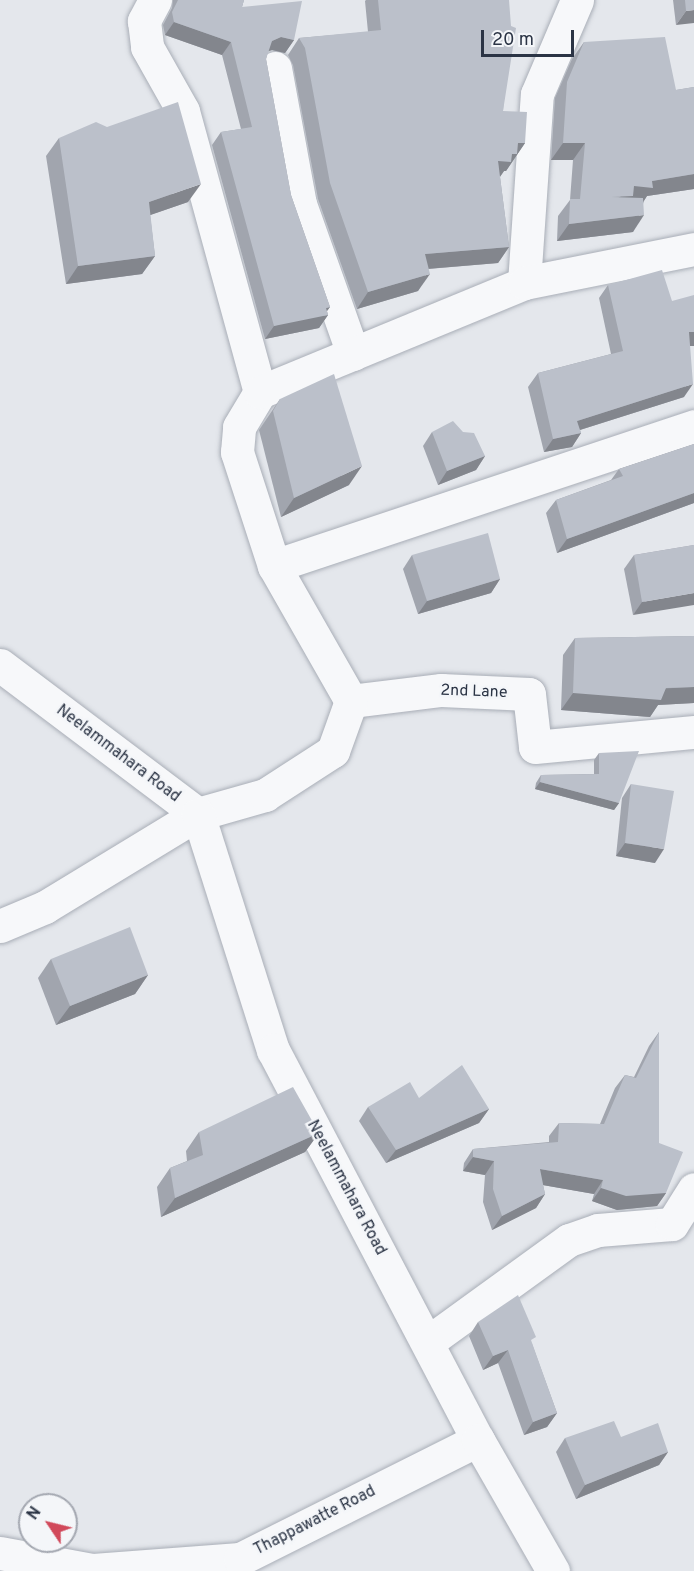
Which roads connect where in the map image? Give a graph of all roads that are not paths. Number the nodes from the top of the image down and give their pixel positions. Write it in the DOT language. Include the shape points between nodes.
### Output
graph roads {
  1 [pos="155,0"];
  2 [pos="577,0"];
  3 [pos="274,68"];
  4 [pos="694,249"];
  5 [pos="524,283"];
  6 [pos="352,354"];
  7 [pos="260,392"];
  8 [pos="694,426"];
  9 [pos="274,566"];
  10 [pos="0,665"];
  11 [pos="351,701"];
  12 [pos="694,732"];
  13 [pos="198,814"];
  14 [pos="0,926"];
  15 [pos="694,1189"];
  16 [pos="428,1342"];
  17 [pos="478,1440"];
  18 [pos="0,1553"];
  19 [pos="553,1571"];
  1 -- 7 [label="street" via="144,21 147,48 183,111"];
  2 -- 5 [label="street" via="537,94"];
  3 -- 6 [label="street" via="300,204"];
  4 -- 5 [label="street"];
  5 -- 6 [label="street"];
  6 -- 7 [label="street"];
  7 -- 9 [label="street" via="239,428 237,452"];
  8 -- 9 [label="street"];
  9 -- 11 [label="street"];
  10 -- 13 [label="street, Neelammahara Road"];
  11 -- 12 [label="street, 2nd Lane" via="441,690 529,694 535,747"];
  11 -- 13 [label="street" via="333,752 266,795"];
  13 -- 14 [label="street" via="45,907"];
  13 -- 16 [label="street, Neelammahara Road" via="273,1050"];
  15 -- 16 [label="street" via="672,1224 598,1230 569,1240"];
  16 -- 17 [label="street, Neelammahara Road"];
  17 -- 18 [label="street, Thappawatte Road" via="240,1559 93,1570"];
  17 -- 19 [label="street, Neelammahara Road"];
}
